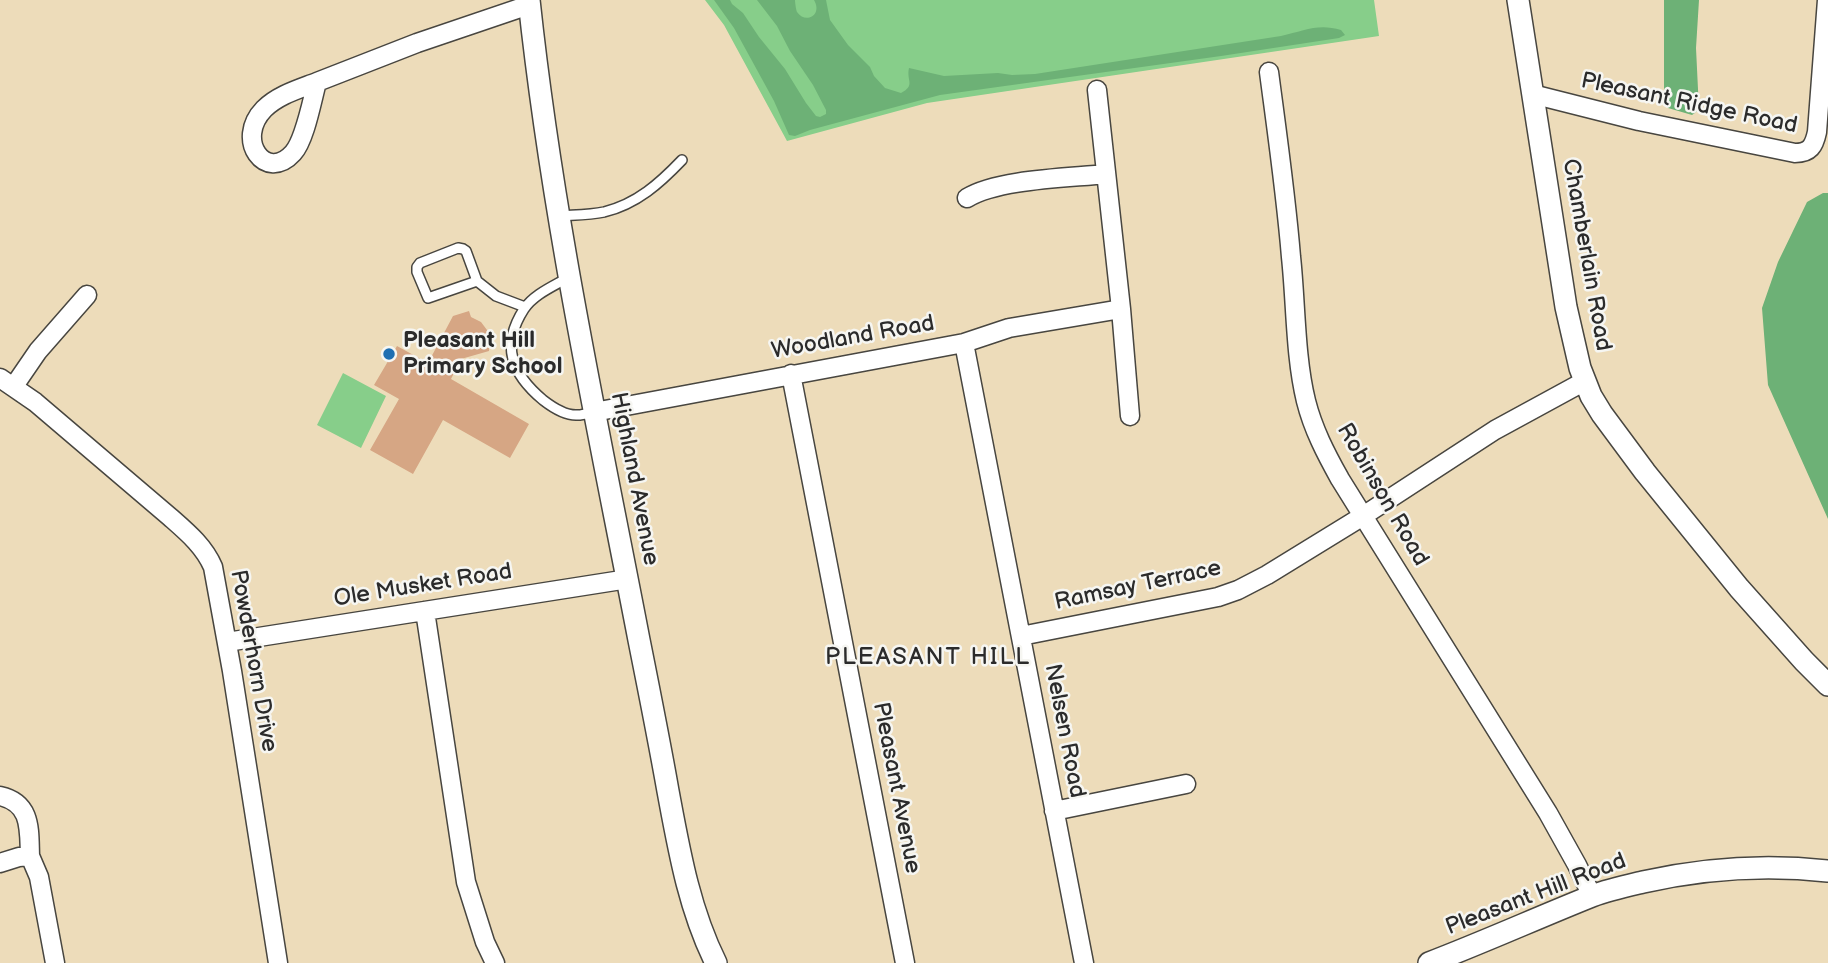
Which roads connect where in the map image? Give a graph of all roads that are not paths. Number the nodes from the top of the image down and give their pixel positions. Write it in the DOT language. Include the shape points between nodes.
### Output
graph roads {
  1 [pos="1518,0"];
  2 [pos="1827,0"];
  3 [pos="529,3"];
  4 [pos="1269,72"];
  5 [pos="317,82"];
  6 [pos="1097,90"];
  7 [pos="1532,94"];
  8 [pos="682,160"];
  9 [pos="1106,174"];
  10 [pos="967,198"];
  11 [pos="558,216"];
  12 [pos="569,277"];
  13 [pos="477,281"];
  14 [pos="87,295"];
  15 [pos="525,307"];
  16 [pos="1121,309"];
  17 [pos="964,342"];
  18 [pos="791,374"];
  19 [pos="1585,381"];
  20 [pos="7,382"];
  21 [pos="594,412"];
  22 [pos="1130,416"];
  23 [pos="1363,516"];
  24 [pos="628,579"];
  25 [pos="425,611"];
  26 [pos="1021,636"];
  27 [pos="227,642"];
  28 [pos="1828,685"];
  29 [pos="1186,785"];
  30 [pos="0,796"];
  31 [pos="1054,811"];
  32 [pos="30,856"];
  33 [pos="0,863"];
  34 [pos="1828,871"];
  35 [pos="1592,896"];
  36 [pos="55,963"];
  37 [pos="278,963"];
  38 [pos="495,963"];
  39 [pos="716,963"];
  40 [pos="905,963"];
  41 [pos="1084,963"];
  42 [pos="1429,963"];
  1 -- 7 [label="street, Chamberlain Road"];
  2 -- 7 [label="street, Pleasant Ridge Road" via="1817,132 1811,149 1803,153 1639,121"];
  3 -- 5 [label="street"];
  3 -- 11 [label="street, Highland Avenue"];
  4 -- 23 [label="street, Robinson Road" via="1306,400 1325,453"];
  5 -- 5 [label="street" via="288,93 257,117 251,139 254,151 265,162 280,162 293,154"];
  6 -- 9 [label="street"];
  7 -- 19 [label="street, Chamberlain Road" via="1570,331"];
  8 -- 11 [label="lane" via="661,182 622,206"];
  9 -- 10 [label="street" via="1021,183"];
  9 -- 16 [label="street"];
  11 -- 12 [label="street, Highland Avenue"];
  12 -- 15 [label="lane"];
  12 -- 21 [label="street, Highland Avenue"];
  13 -- 13 [label="lane" via="463,249 417,267 428,298"];
  13 -- 15 [label="lane" via="496,296"];
  14 -- 20 [label="street"];
  15 -- 21 [label="lane" via="512,342 516,370 532,391 556,409 574,415"];
  16 -- 17 [label="street, Woodland Road" via="1019,326"];
  16 -- 22 [label="street"];
  17 -- 18 [label="street, Woodland Road"];
  17 -- 26 [label="street, Nelsen Road"];
  18 -- 21 [label="street, Woodland Road"];
  18 -- 40 [label="street, Pleasant Avenue"];
  19 -- 23 [label="street, Ramsay Terrace" via="1495,430"];
  19 -- 28 [label="street, Chamberlain Road" via="1602,414 1645,472 1739,588"];
  20 -- 27 [label="street, Powderhorn Drive" via="170,517 207,554"];
  21 -- 24 [label="street, Highland Avenue"];
  23 -- 26 [label="street, Ramsay Terrace" via="1256,581 1226,594"];
  23 -- 35 [label="street, Robinson Road" via="1548,813"];
  24 -- 25 [label="street, Ole Musket Road"];
  24 -- 39 [label="street, Highland Avenue" via="681,860"];
  25 -- 27 [label="street, Ole Musket Road"];
  25 -- 38 [label="street" via="467,882"];
  26 -- 31 [label="street, Nelsen Road"];
  27 -- 37 [label="street, Powderhorn Drive"];
  29 -- 31 [label="street"];
  30 -- 32 [label="street" via="25,813"];
  31 -- 41 [label="street, Nelsen Road"];
  32 -- 33 [label="street"];
  32 -- 36 [label="street" via="39,877"];
  34 -- 35 [label="street, Pleasant Hill Road" via="1710,870"];
  35 -- 42 [label="street, Pleasant Hill Road"];
}
